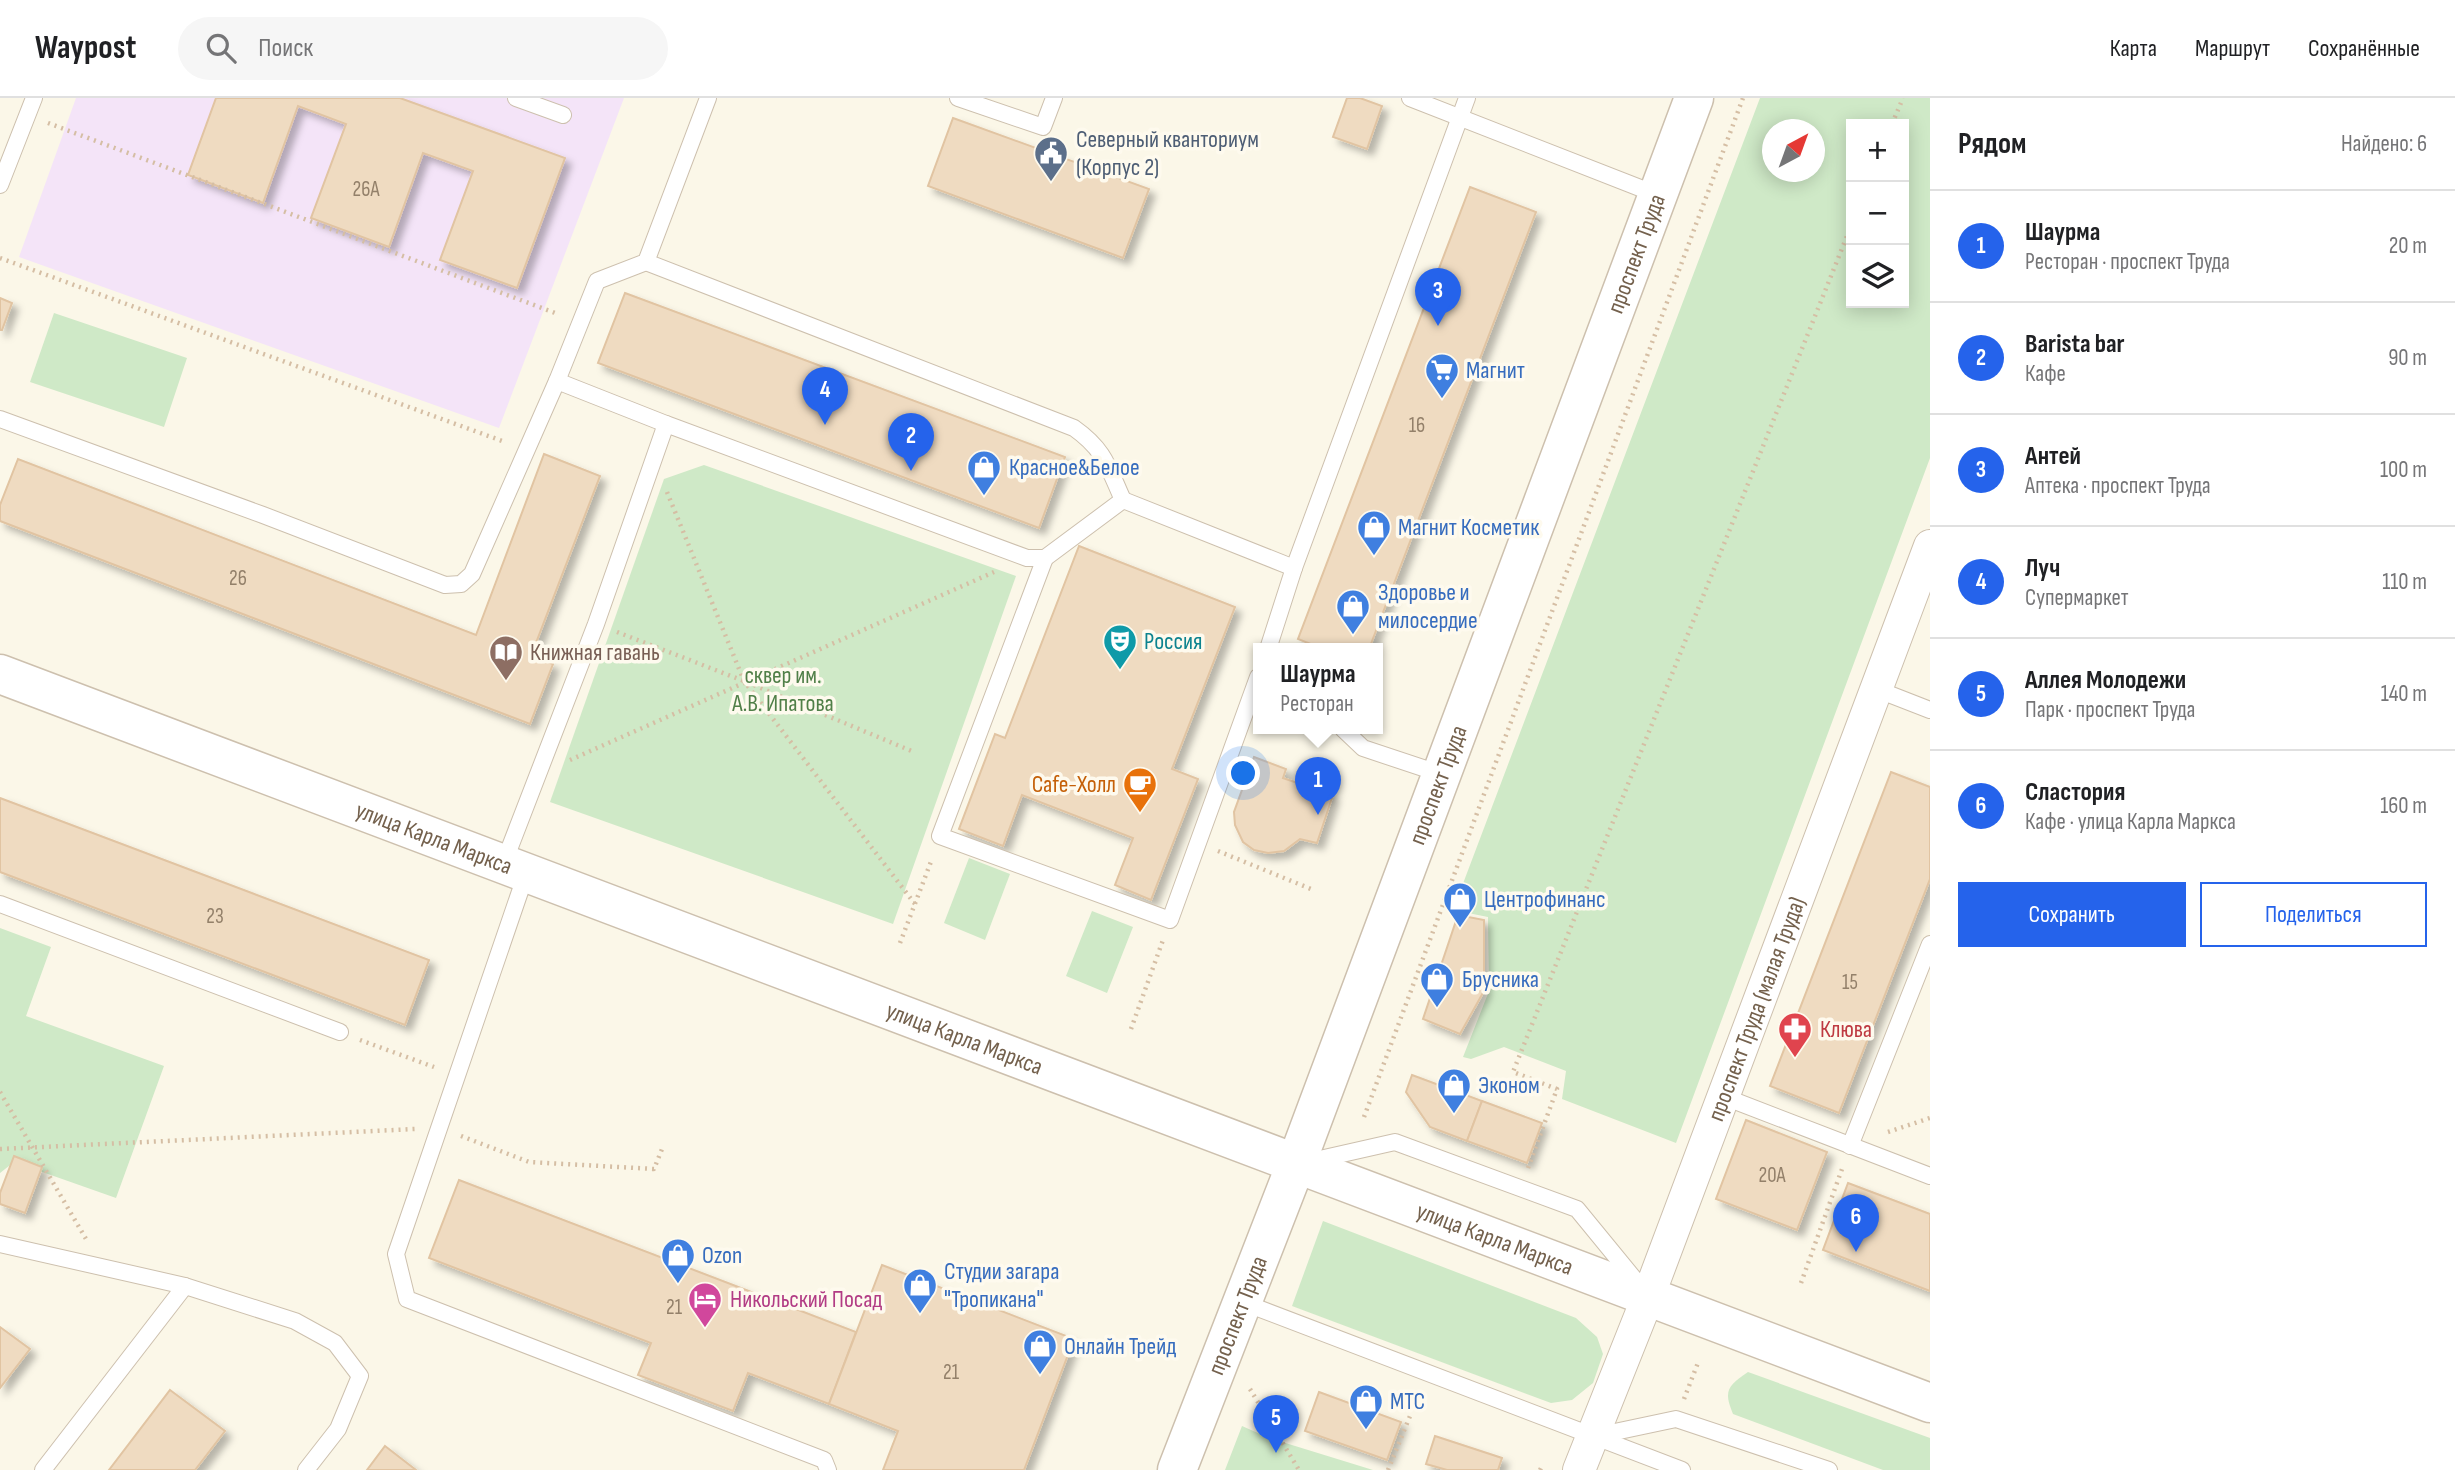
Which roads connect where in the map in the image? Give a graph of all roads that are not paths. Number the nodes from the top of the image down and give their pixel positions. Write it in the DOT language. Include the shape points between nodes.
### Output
graph roads {
  1 [pos="34,98"];
  2 [pos="516,98"];
  3 [pos="708,98"];
  4 [pos="958,98"];
  5 [pos="1054,98"];
  6 [pos="1410,98"];
  7 [pos="1467,98"];
  8 [pos="1694,98"];
  9 [pos="563,116"];
  10 [pos="1460,117"];
  11 [pos="0,185"];
  12 [pos="1658,195"];
  13 [pos="646,261"];
  14 [pos="557,382"];
  15 [pos="0,419"];
  16 [pos="666,424"];
  17 [pos="1123,500"];
  18 [pos="1930,546"];
  19 [pos="1045,558"];
  20 [pos="1294,568"];
  21 [pos="1270,643"];
  22 [pos="0,674"];
  23 [pos="1876,689"];
  24 [pos="1253,695"];
  25 [pos="1930,709"];
  26 [pos="1348,734"];
  27 [pos="1441,774"];
  28 [pos="514,869"];
  29 [pos="0,904"];
  30 [pos="1930,944"];
  31 [pos="340,1032"];
  32 [pos="1722,1096"];
  33 [pos="1850,1146"];
  34 [pos="1296,1164"];
  35 [pos="1930,1176"];
  36 [pos="0,1244"];
  37 [pos="185,1286"];
  38 [pos="1648,1297"];
  39 [pos="1242,1302"];
  40 [pos="1930,1403"];
  41 [pos="1591,1437"];
  42 [pos="43,1470"];
  43 [pos="306,1470"];
  44 [pos="828,1470"];
  45 [pos="1177,1470"];
  46 [pos="1578,1470"];
  47 [pos="1682,1470"];
  48 [pos="1829,1470"];
  1 -- 11 [label="lane"];
  2 -- 9 [label="lane"];
  3 -- 13 [label="lane"];
  4 -- 5 [label="lane" via="1043,127"];
  6 -- 10 [label="lane"];
  7 -- 10 [label="lane"];
  8 -- 12 [label="street, проспект Труда"];
  10 -- 12 [label="lane"];
  10 -- 20 [label="lane"];
  12 -- 27 [label="street, проспект Труда"];
  13 -- 14 [label="lane" via="597,281"];
  13 -- 17 [label="lane" via="1074,428 1093,442 1106,460"];
  14 -- 15 [label="lane" via="472,573 461,584 445,585"];
  14 -- 16 [label="lane"];
  16 -- 19 [label="lane" via="1027,558"];
  16 -- 28 [label="lane" via="537,775"];
  17 -- 19 [label="lane"];
  17 -- 20 [label="lane"];
  18 -- 23 [label="street, проспект Труда (малая Труда)"];
  19 -- 24 [label="lane" via="940,836 1170,920"];
  20 -- 21 [label="lane"];
  22 -- 28 [label="street, улица Карла Маркса"];
  23 -- 25 [label="lane"];
  23 -- 32 [label="street, проспект Труда (малая Труда)"];
  26 -- 27 [label="lane" via="1363,748"];
  27 -- 34 [label="street, проспект Труда"];
  28 -- 34 [label="street, улица Карла Маркса"];
  28 -- 44 [label="lane" via="457,1075 396,1254 407,1299 824,1460"];
  29 -- 31 [label="lane"];
  30 -- 33 [label="lane"];
  32 -- 33 [label="lane"];
  32 -- 38 [label="street, проспект Труда (малая Труда)"];
  33 -- 35 [label="lane"];
  34 -- 38 [label="street, улица Карла Маркса"];
  34 -- 38 [label="lane" via="1395,1142 1577,1209"];
  34 -- 39 [label="street, проспект Труда"];
  36 -- 37 [label="lane"];
  37 -- 42 [label="lane"];
  37 -- 43 [label="lane" via="295,1321 335,1343 360,1376 338,1429"];
  38 -- 40 [label="street, улица Карла Маркса"];
  38 -- 41 [label="street, проспект Труда (малая Труда)"];
  39 -- 41 [label="lane"];
  39 -- 45 [label="street, проспект Труда"];
  41 -- 46 [label="street, проспект Труда (малая Труда)"];
  41 -- 47 [label="lane"];
  41 -- 48 [label="lane" via="1676,1419"];
}
